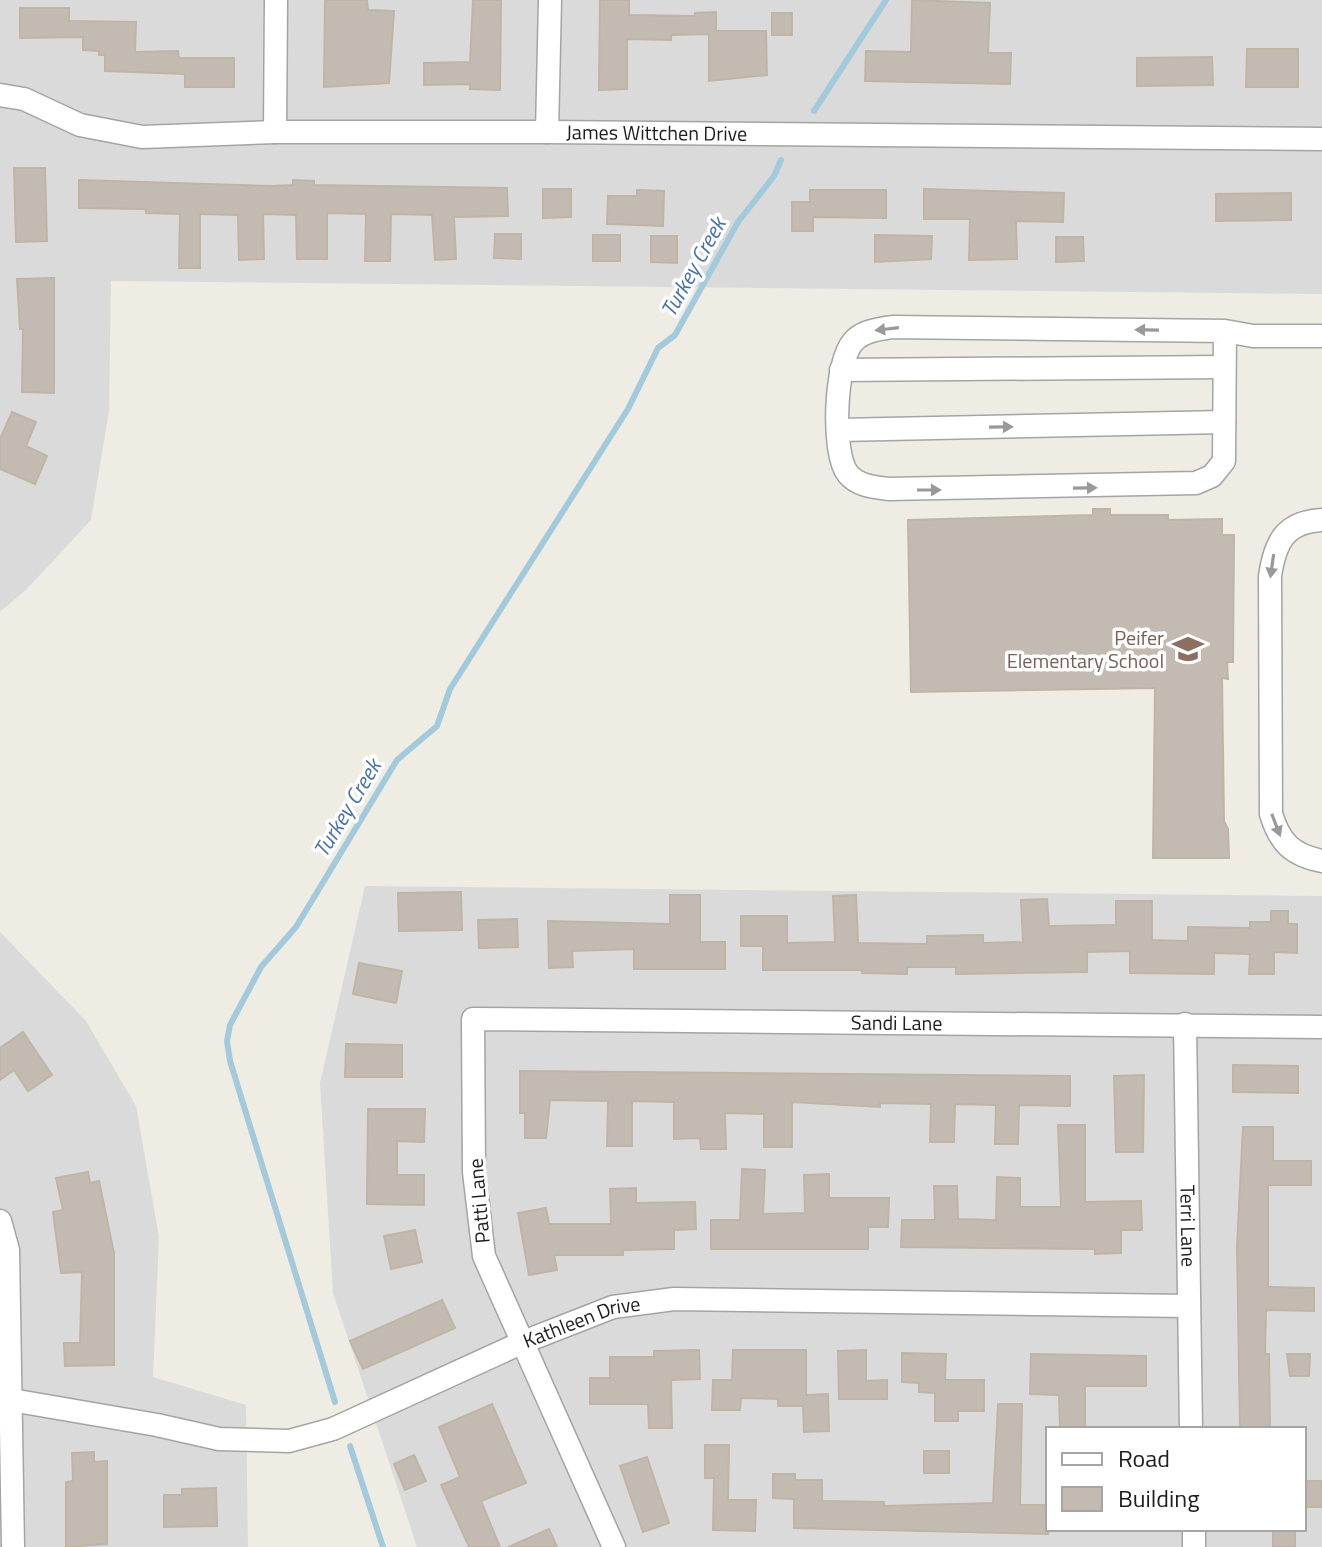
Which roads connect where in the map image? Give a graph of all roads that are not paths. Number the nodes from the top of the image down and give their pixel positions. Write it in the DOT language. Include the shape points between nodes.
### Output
graph roads {
  1 [pos="276,0"];
  2 [pos="550,0"];
  3 [pos="0,95"];
  4 [pos="275,132"];
  5 [pos="547,132"];
  6 [pos="1322,139"];
  7 [pos="1225,331"];
  8 [pos="1322,336"];
  9 [pos="1224,367"];
  10 [pos="841,370"];
  11 [pos="1224,422"];
  12 [pos="839,430"];
  13 [pos="1322,520"];
  14 [pos="1322,861"];
  15 [pos="473,1019"];
  16 [pos="1185,1024"];
  17 [pos="1322,1027"];
  18 [pos="0,1221"];
  19 [pos="1188,1306"];
  20 [pos="521,1343"];
  21 [pos="6,1398"];
  22 [pos="1191,1427"];
  23 [pos="13,1547"];
  24 [pos="614,1547"];
  1 -- 4 [label="street"];
  2 -- 5 [label="street"];
  3 -- 4 [label="street, James Wittchen Drive" via="24,99 80,125 142,137"];
  4 -- 5 [label="street, James Wittchen Drive"];
  5 -- 6 [label="street, James Wittchen Drive"];
  7 -- 8 [label="street"];
  7 -- 9 [label="street"];
  7 -- 10 [label="street, one-way" via="892,327 854,339"];
  9 -- 10 [label="street"];
  9 -- 11 [label="street"];
  10 -- 12 [label="street"];
  12 -- 11 [label="street, one-way"];
  12 -- 11 [label="street, one-way" via="841,459 848,474 862,484 888,489 1008,489 1196,483 1212,476 1224,461"];
  13 -- 14 [label="street, one-way" via="1289,528 1279,538 1270,576 1271,814 1288,848"];
  15 -- 16 [label="street, Sandi Lane"];
  15 -- 20 [label="street, Patti Lane" via="474,1172 484,1256"];
  16 -- 17 [label="street, Sandi Lane"];
  16 -- 19 [label="street, Terri Lane"];
  18 -- 21 [label="street" via="8,1250"];
  19 -- 20 [label="street, Kathleen Drive" via="674,1299 613,1307"];
  19 -- 22 [label="street, Terri Lane"];
  20 -- 21 [label="street, Kathleen Drive" via="333,1429 289,1441 219,1439"];
  20 -- 24 [label="street, Patti Lane"];
  21 -- 23 [label="street"];
}
